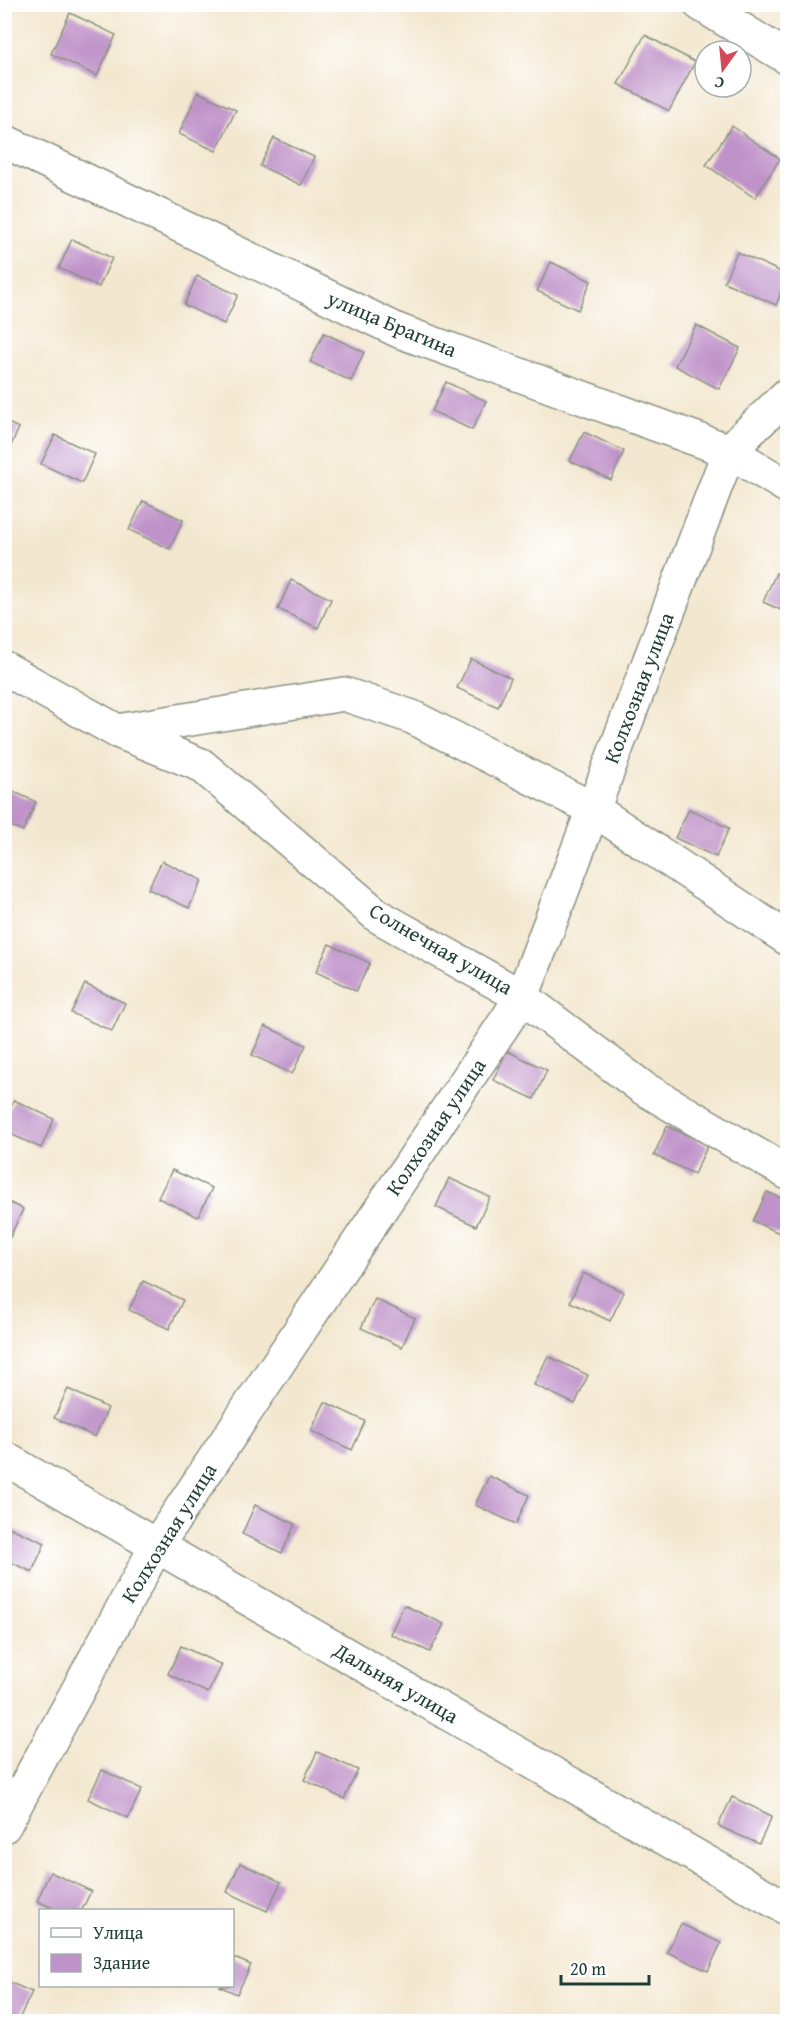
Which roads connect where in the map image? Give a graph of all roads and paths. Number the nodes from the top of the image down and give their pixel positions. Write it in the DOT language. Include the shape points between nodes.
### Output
graph roads {
  1 [pos="700,4"];
  2 [pos="788,58"];
  3 [pos="4,141"];
  4 [pos="788,394"];
  5 [pos="729,451"];
  6 [pos="788,487"];
  7 [pos="4,668"];
  8 [pos="117,731"];
  9 [pos="593,809"];
  10 [pos="788,939"];
  11 [pos="522,997"];
  12 [pos="788,1173"];
  13 [pos="4,1458"];
  14 [pos="156,1545"];
  15 [pos="4,1826"];
  16 [pos="788,1909"];
  1 -- 2 [label="street"];
  3 -- 5 [label="street, улица Брагина" via="399,331"];
  4 -- 5 [label="street, Колхозная улица"];
  5 -- 6 [label="street, улица Брагина"];
  5 -- 9 [label="street, Колхозная улица"];
  7 -- 8 [label="street, Солнечная улица"];
  8 -- 9 [label="street" via="344,694 412,717"];
  8 -- 11 [label="street, Солнечная улица" via="201,765 378,916"];
  9 -- 10 [label="street"];
  9 -- 11 [label="street, Колхозная улица"];
  11 -- 12 [label="street, Солнечная улица" via="643,1088"];
  11 -- 14 [label="street, Колхозная улица"];
  13 -- 14 [label="street, Дальняя улица"];
  14 -- 15 [label="street, Колхозная улица"];
  14 -- 16 [label="street, Дальняя улица"];
}
